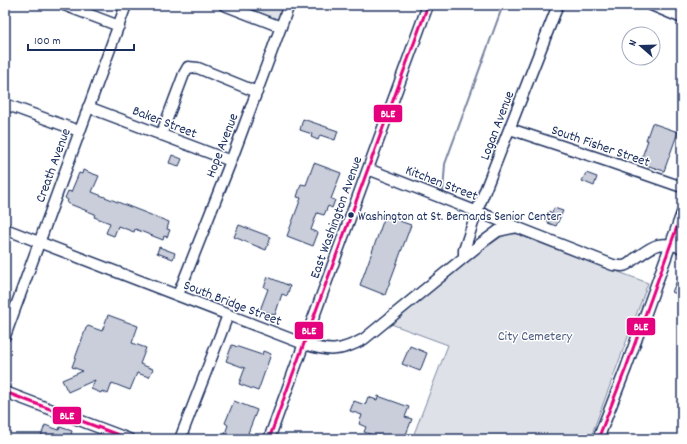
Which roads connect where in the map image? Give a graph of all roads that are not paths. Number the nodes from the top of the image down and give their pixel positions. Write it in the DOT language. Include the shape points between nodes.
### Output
graph roads {
  1 [pos="64,5"];
  2 [pos="126,5"];
  3 [pos="224,5"];
  4 [pos="289,5"];
  5 [pos="428,5"];
  6 [pos="558,5"];
  7 [pos="651,5"];
  8 [pos="682,18"];
  9 [pos="119,26"];
  10 [pos="281,26"];
  11 [pos="257,92"];
  12 [pos="5,104"];
  13 [pos="88,107"];
  14 [pos="510,129"];
  15 [pos="79,131"];
  16 [pos="161,135"];
  17 [pos="231,161"];
  18 [pos="368,169"];
  19 [pos="682,187"];
  20 [pos="477,211"];
  21 [pos="682,212"];
  22 [pos="517,227"];
  23 [pos="5,229"];
  24 [pos="39,242"];
  25 [pos="671,244"];
  26 [pos="682,248"];
  27 [pos="464,257"];
  28 [pos="178,295"];
  29 [pos="228,315"];
  30 [pos="5,336"];
  31 [pos="304,344"];
  32 [pos="5,392"];
  33 [pos="129,439"];
  34 [pos="180,439"];
  35 [pos="269,439"];
  36 [pos="598,439"];
  1 -- 9 [label="street"];
  2 -- 9 [label="street, Creath Avenue"];
  3 -- 10 [label="street"];
  4 -- 10 [label="street, Hope Avenue"];
  5 -- 18 [label="street, East Washington Avenue"];
  6 -- 14 [label="street, Logan Avenue"];
  7 -- 8 [label="street"];
  9 -- 13 [label="street, Creath Avenue"];
  10 -- 11 [label="street, Hope Avenue"];
  11 -- 16 [label="street" via="198,68 188,67"];
  11 -- 17 [label="street, Hope Avenue"];
  12 -- 15 [label="street"];
  13 -- 15 [label="street, Creath Avenue"];
  13 -- 16 [label="street, Baker Street"];
  14 -- 19 [label="street, South Fisher Street"];
  14 -- 20 [label="street, Logan Avenue"];
  15 -- 24 [label="street, Creath Avenue"];
  16 -- 17 [label="street, Baker Street"];
  17 -- 28 [label="street, Hope Avenue"];
  18 -- 20 [label="street, Kitchen Street"];
  18 -- 31 [label="street, East Washington Avenue"];
  20 -- 22 [label="street, Kitchen Street"];
  20 -- 27 [label="street, Logan Avenue"];
  21 -- 25 [label="street"];
  22 -- 25 [label="street, Kitchen Street" via="612,265 628,264 647,249"];
  22 -- 27 [label="street, South Bridge Street" via="498,231"];
  23 -- 24 [label="street, South Bridge Street"];
  24 -- 28 [label="street, South Bridge Street"];
  24 -- 30 [label="street, Creath Avenue"];
  25 -- 26 [label="street, Kitchen Street"];
  25 -- 36 [label="street"];
  27 -- 31 [label="street, South Bridge Street" via="364,340 349,347 329,350"];
  28 -- 29 [label="street, South Bridge Street"];
  29 -- 31 [label="street, South Bridge Street"];
  29 -- 34 [label="street"];
  31 -- 35 [label="street, East Washington Avenue"];
  32 -- 33 [label="street"];
}
